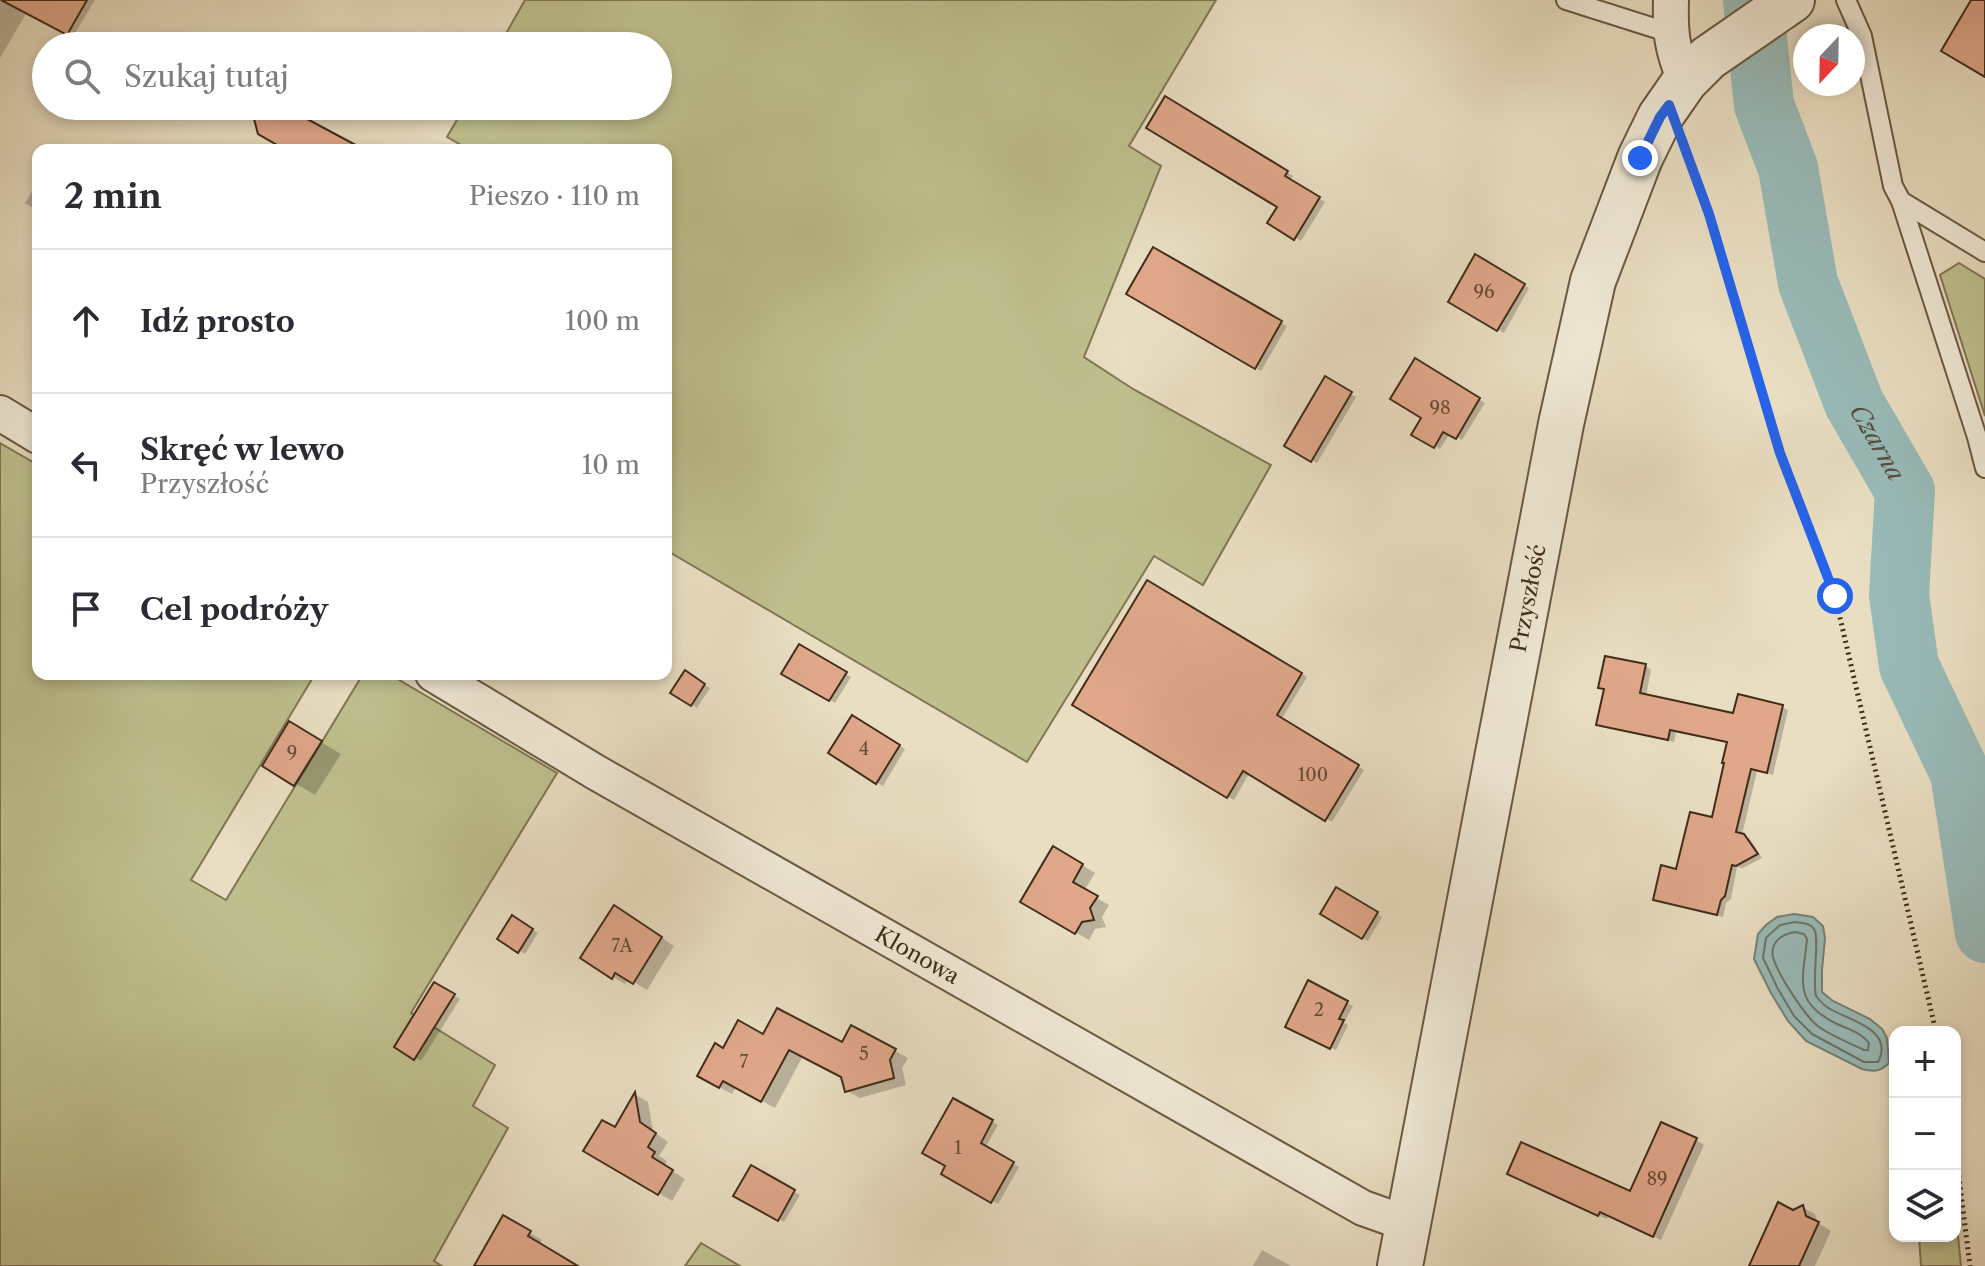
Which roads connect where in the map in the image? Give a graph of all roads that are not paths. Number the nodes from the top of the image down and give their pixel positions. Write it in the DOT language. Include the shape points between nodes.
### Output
graph roads {
  1 [pos="1566,0"];
  2 [pos="1792,0"];
  3 [pos="1846,0"];
  4 [pos="1670,16"];
  5 [pos="1687,81"];
  6 [pos="1901,201"];
  7 [pos="1985,252"];
  8 [pos="0,413"];
  9 [pos="32,432"];
  10 [pos="1985,468"];
  11 [pos="443,680"];
  12 [pos="1408,1224"];
  13 [pos="1400,1266"];
  1 -- 4 [label="lane"];
  2 -- 5 [label="street, Przyszłość"];
  3 -- 6 [label="lane" via="1862,36 1893,186"];
  4 -- 5 [label="street" via="1676,58"];
  5 -- 12 [label="street, Przyszłość" via="1660,117 1640,158 1593,281"];
  6 -- 7 [label="lane"];
  6 -- 10 [label="lane"];
  8 -- 9 [label="street"];
  11 -- 12 [label="street, Klonowa" via="1363,1208"];
  12 -- 13 [label="street, Przyszłość"];
}
